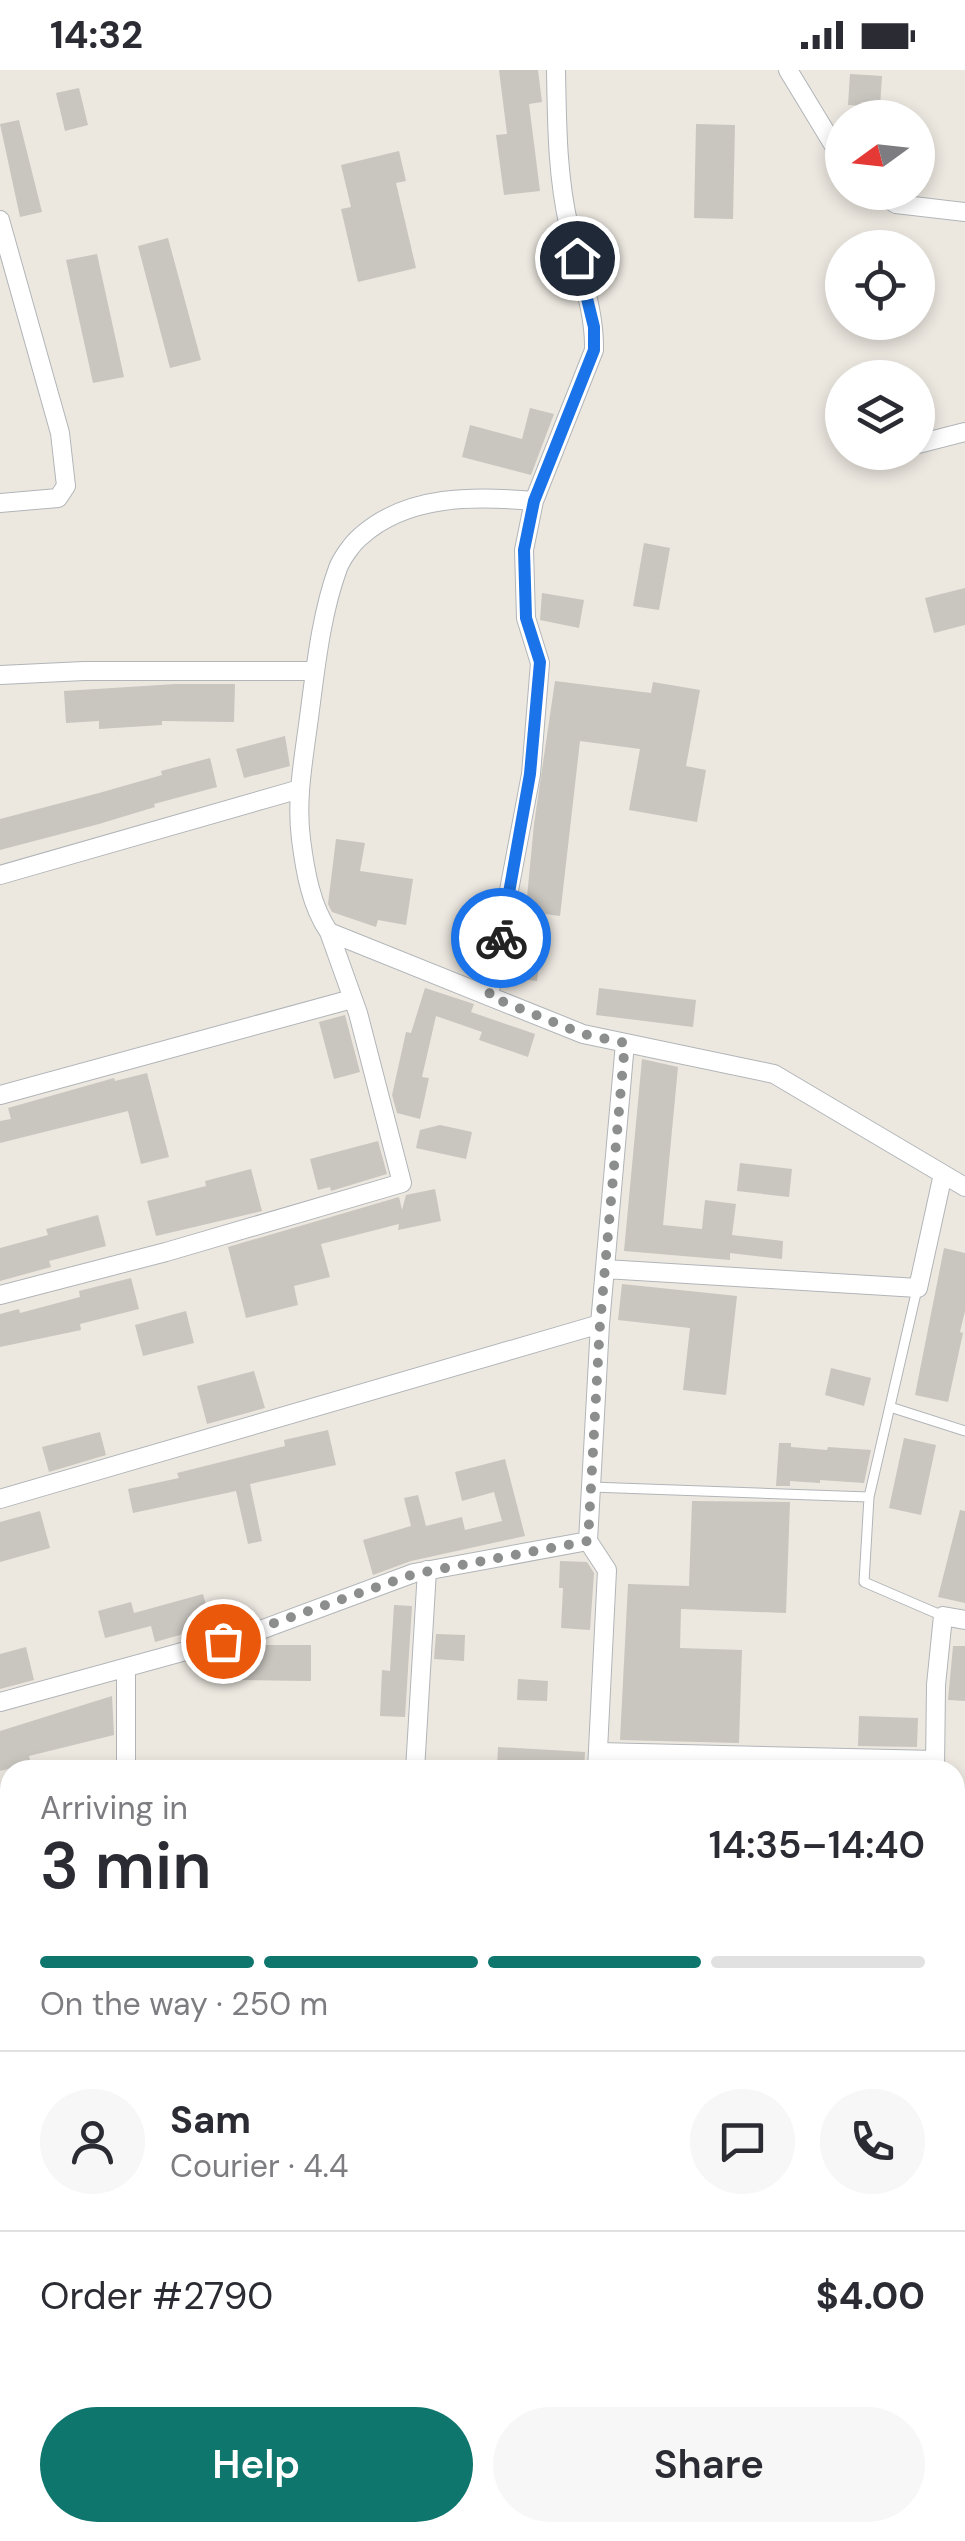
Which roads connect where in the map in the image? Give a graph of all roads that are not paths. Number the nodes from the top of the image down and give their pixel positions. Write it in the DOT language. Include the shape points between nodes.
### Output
graph roads {
  1 [pos="556,70"];
  2 [pos="788,70"];
  3 [pos="825,131"];
  4 [pos="935,209"];
  5 [pos="965,212"];
  6 [pos="0,220"];
  7 [pos="965,432"];
  8 [pos="935,440"];
  9 [pos="534,501"];
  10 [pos="0,503"];
  11 [pos="315,671"];
  12 [pos="0,674"];
  13 [pos="300,790"];
  14 [pos="0,876"];
  15 [pos="330,932"];
  16 [pos="489,996"];
  17 [pos="352,998"];
  18 [pos="625,1043"];
  19 [pos="0,1095"];
  20 [pos="943,1174"];
  21 [pos="965,1187"];
  22 [pos="605,1269"];
  23 [pos="918,1288"];
  24 [pos="0,1294"];
  25 [pos="600,1324"];
  26 [pos="890,1407"];
  27 [pos="965,1431"];
  28 [pos="591,1487"];
  29 [pos="869,1498"];
  30 [pos="0,1499"];
  31 [pos="588,1541"];
  32 [pos="427,1570"];
  33 [pos="943,1616"];
  34 [pos="965,1620"];
  35 [pos="126,1668"];
  36 [pos="0,1702"];
  37 [pos="126,1760"];
  38 [pos="417,1760"];
  39 [pos="597,1760"];
  40 [pos="935,1760"];
  1 -- 9 [label="street" via="557,148 594,350"];
  2 -- 3 [label="street"];
  4 -- 5 [label="street"];
  6 -- 10 [label="street" via="60,432 66,486 44,502"];
  7 -- 8 [label="street"];
  9 -- 11 [label="street" via="450,500 413,508 359,538 340,564"];
  9 -- 16 [label="street" via="524,550 526,618 540,662 532,755"];
  11 -- 12 [label="street"];
  11 -- 13 [label="street"];
  13 -- 14 [label="street"];
  13 -- 15 [label="street" via="300,837 316,914"];
  15 -- 16 [label="street"];
  15 -- 17 [label="street"];
  16 -- 18 [label="street" via="583,1034"];
  17 -- 19 [label="street"];
  17 -- 24 [label="street" via="402,1182"];
  18 -- 20 [label="street" via="774,1074"];
  18 -- 22 [label="street"];
  20 -- 21 [label="street"];
  20 -- 23 [label="street"];
  22 -- 23 [label="street"];
  22 -- 25 [label="street"];
  23 -- 26 [label="lane"];
  25 -- 28 [label="street"];
  25 -- 30 [label="street"];
  26 -- 27 [label="lane"];
  26 -- 29 [label="lane"];
  28 -- 29 [label="lane"];
  28 -- 31 [label="street"];
  29 -- 33 [label="lane" via="864,1582"];
  31 -- 32 [label="street"];
  31 -- 39 [label="street" via="608,1570"];
  32 -- 35 [label="street" via="255,1632"];
  32 -- 38 [label="street"];
  33 -- 34 [label="street"];
  33 -- 40 [label="street"];
  35 -- 36 [label="street"];
  35 -- 37 [label="street"];
}
